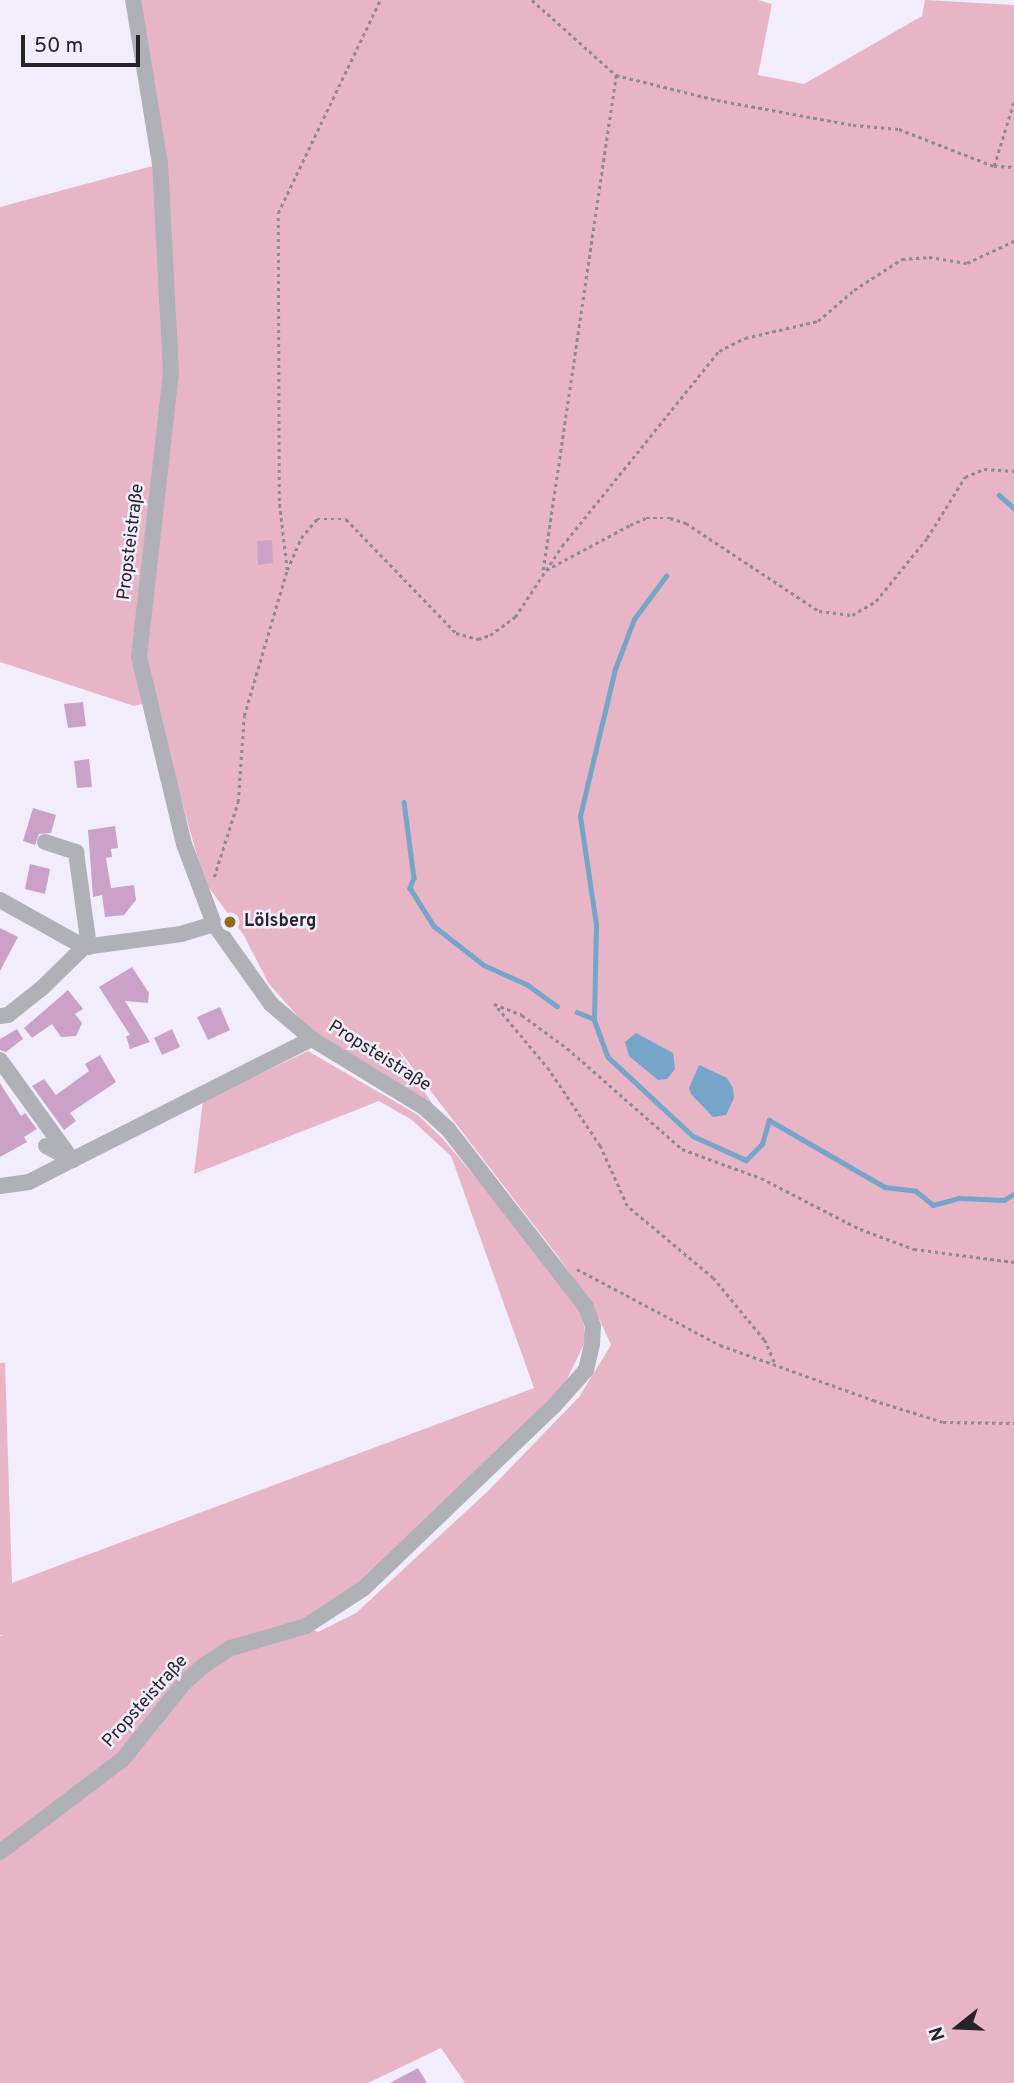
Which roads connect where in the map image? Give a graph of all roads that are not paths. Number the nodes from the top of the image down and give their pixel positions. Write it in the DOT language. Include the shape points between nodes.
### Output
graph roads {
  1 [pos="133,0"];
  2 [pos="45,842"];
  3 [pos="0,900"];
  4 [pos="214,923"];
  5 [pos="87,947"];
  6 [pos="0,1016"];
  7 [pos="312,1039"];
  8 [pos="0,1060"];
  9 [pos="46,1146"];
  10 [pos="72,1160"];
  11 [pos="0,1186"];
  12 [pos="0,1852"];
  1 -- 4 [label="street, Propsteistraße" via="160,164 171,373 139,657 184,844"];
  2 -- 5 [label="street" via="76,852"];
  3 -- 5 [label="street"];
  4 -- 5 [label="street" via="181,934"];
  4 -- 7 [label="street, Propsteistraße" via="271,1003"];
  5 -- 6 [label="street" via="8,1015"];
  7 -- 10 [label="street"];
  7 -- 12 [label="street, Propsteistraße" via="436,1115 586,1307 593,1326 586,1370 364,1588 306,1626 231,1648 206,1664 185,1682 123,1759"];
  8 -- 10 [label="street"];
  9 -- 10 [label="street"];
  10 -- 11 [label="street" via="29,1182"];
}
